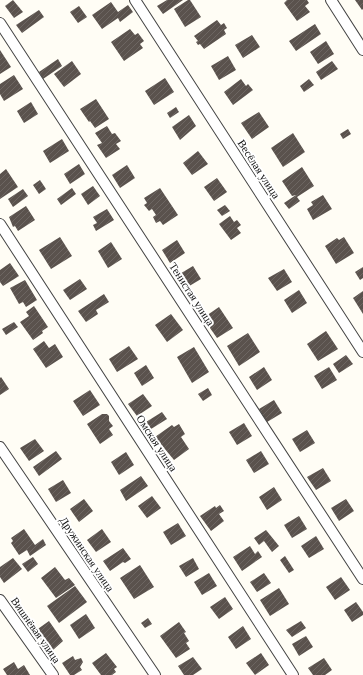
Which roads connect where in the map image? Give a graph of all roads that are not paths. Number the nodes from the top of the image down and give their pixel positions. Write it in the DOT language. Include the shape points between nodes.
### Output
graph roads {
  1 [pos="135,0"];
  2 [pos="331,0"];
  3 [pos="0,23"];
  4 [pos="363,50"];
  5 [pos="0,224"];
  6 [pos="363,352"];
  7 [pos="0,447"];
  8 [pos="363,579"];
  9 [pos="0,600"];
  10 [pos="53,675"];
  11 [pos="155,675"];
  12 [pos="293,675"];
  1 -- 6 [label="street, Весёлая улица"];
  2 -- 4 [label="street"];
  3 -- 8 [label="street, Тенистая улица"];
  5 -- 12 [label="street, Омская улица"];
  7 -- 11 [label="street, Дружинская улица"];
  9 -- 10 [label="street, Вишнёвая улица"];
}
